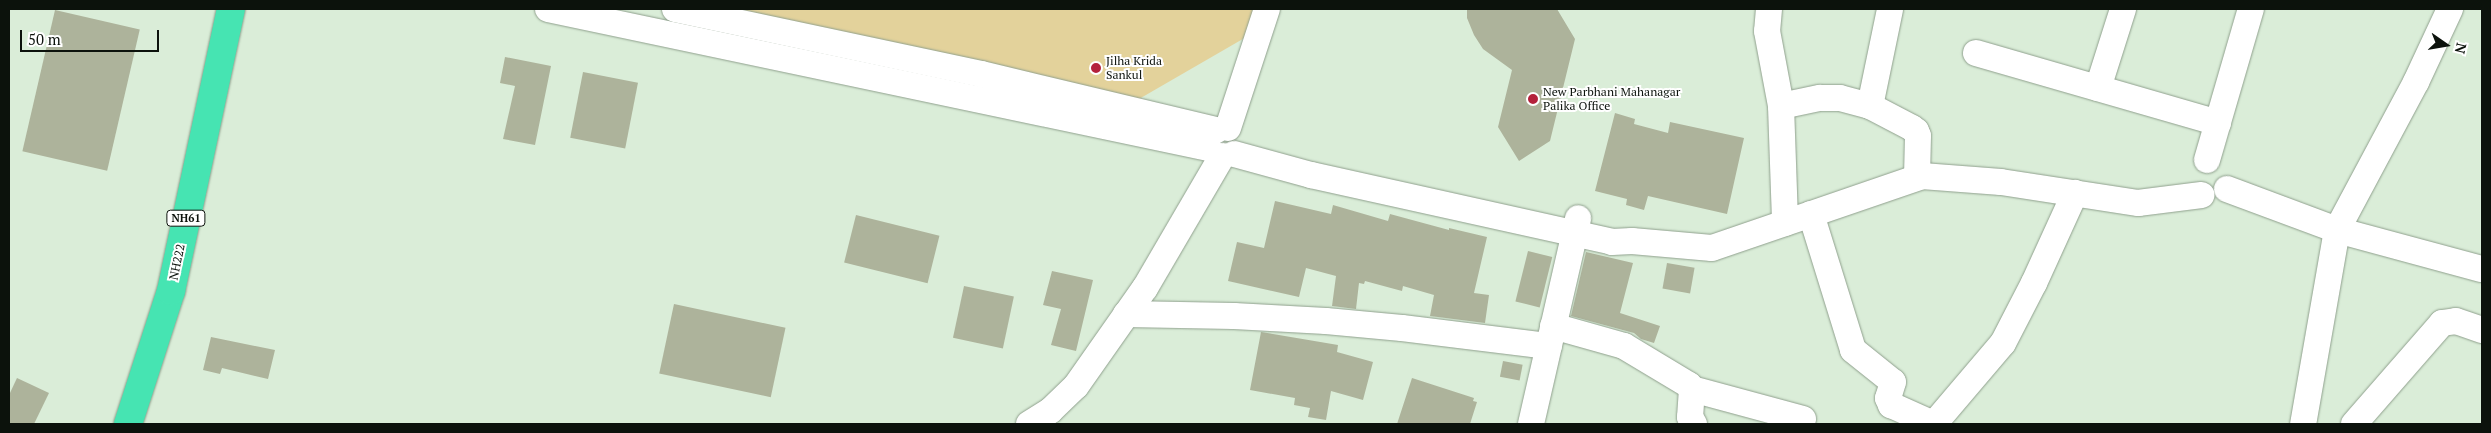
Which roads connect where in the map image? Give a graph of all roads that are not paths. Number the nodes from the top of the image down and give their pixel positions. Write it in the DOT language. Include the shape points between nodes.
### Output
graph roads {
  1 [pos="231,9"];
  2 [pos="548,9"];
  3 [pos="674,9"];
  4 [pos="1267,9"];
  5 [pos="1769,9"];
  6 [pos="1890,9"];
  7 [pos="2124,9"];
  8 [pos="2251,9"];
  9 [pos="2450,9"];
  10 [pos="648,19"];
  11 [pos="1976,53"];
  12 [pos="2098,88"];
  13 [pos="1781,106"];
  14 [pos="1870,106"];
  15 [pos="2218,122"];
  16 [pos="1225,143"];
  17 [pos="2207,160"];
  18 [pos="1917,177"];
  19 [pos="2227,189"];
  20 [pos="2075,193"];
  21 [pos="2201,195"];
  22 [pos="1811,214"];
  23 [pos="1785,223"];
  24 [pos="1576,226"];
  25 [pos="2337,230"];
  26 [pos="2482,269"];
  27 [pos="1126,314"];
  28 [pos="2482,330"];
  29 [pos="1551,336"];
  30 [pos="1692,389"];
  31 [pos="1804,420"];
  32 [pos="128,424"];
  33 [pos="1029,424"];
  34 [pos="1531,424"];
  35 [pos="1694,424"];
  36 [pos="1933,424"];
  37 [pos="2303,424"];
  38 [pos="2354,424"];
  1 -- 32 [label="highway, NH222 / NH61" via="171,291"];
  2 -- 10 [label="street"];
  3 -- 16 [label="street" via="982,74"];
  4 -- 16 [label="street"];
  5 -- 13 [label="street" via="1767,31"];
  6 -- 14 [label="street"];
  7 -- 12 [label="street"];
  8 -- 15 [label="street"];
  9 -- 25 [label="street" via="2416,82"];
  10 -- 16 [label="street"];
  11 -- 12 [label="street"];
  12 -- 15 [label="street"];
  13 -- 14 [label="street" via="1830,96"];
  13 -- 23 [label="street"];
  14 -- 18 [label="street" via="1916,131"];
  15 -- 17 [label="street"];
  16 -- 24 [label="street"];
  16 -- 27 [label="street" via="1145,288"];
  17 -- 19 [label="street" via="2214,160 2226,168 2230,175"];
  17 -- 21 [label="street" via="2200,163 2192,176"];
  18 -- 20 [label="street" via="2001,182"];
  18 -- 22 [label="street"];
  19 -- 21 [label="street" via="2215,197"];
  19 -- 25 [label="street"];
  20 -- 21 [label="street" via="2138,203"];
  20 -- 36 [label="street" via="2034,283 2002,343"];
  22 -- 23 [label="street"];
  22 -- 36 [label="street" via="1853,350 1893,382 1888,398 1891,405"];
  23 -- 24 [label="street" via="1712,248 1632,240 1613,228"];
  24 -- 29 [label="street"];
  25 -- 26 [label="street"];
  25 -- 37 [label="street"];
  27 -- 29 [label="street" via="1234,316"];
  27 -- 33 [label="street" via="1076,386"];
  28 -- 38 [label="street" via="2456,321 2442,323"];
  29 -- 30 [label="street" via="1624,346"];
  29 -- 34 [label="street"];
  30 -- 31 [label="street"];
  30 -- 35 [label="street" via="1690,412"];
}
